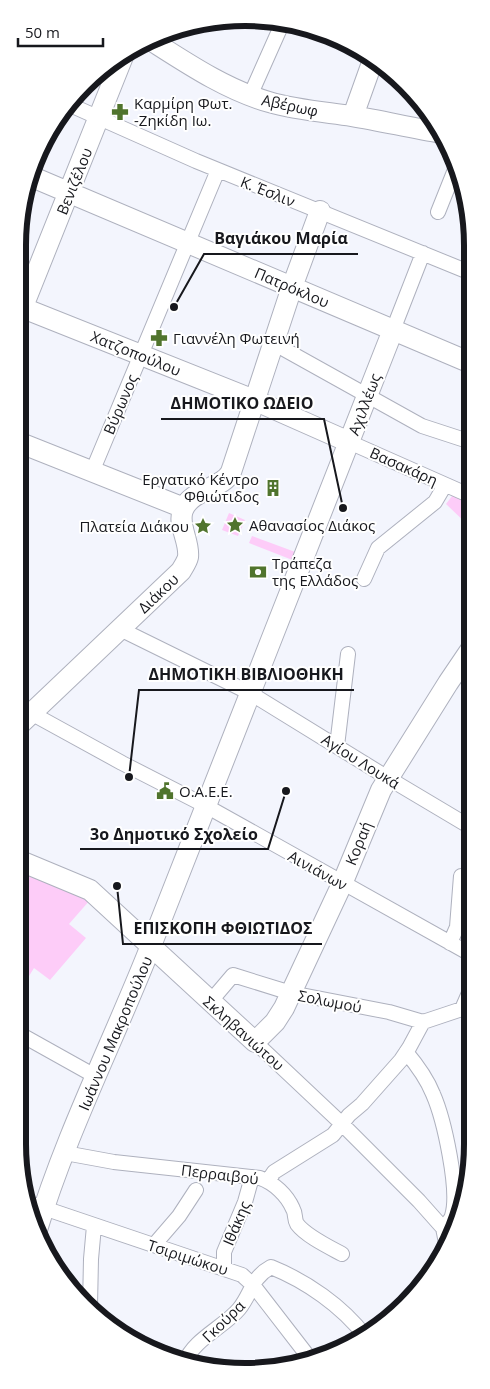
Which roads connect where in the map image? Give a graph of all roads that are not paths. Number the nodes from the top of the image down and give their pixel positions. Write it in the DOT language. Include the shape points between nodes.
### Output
graph roads {
  1 [pos="280,29"];
  2 [pos="158,45"];
  3 [pos="119,66"];
  4 [pos="371,66"];
  5 [pos="250,96"];
  6 [pos="75,107"];
  7 [pos="353,116"];
  8 [pos="99,118"];
  9 [pos="432,132"];
  10 [pos="218,170"];
  11 [pos="452,176"];
  12 [pos="37,179"];
  13 [pos="69,193"];
  14 [pos="320,212"];
  15 [pos="438,212"];
  16 [pos="188,243"];
  17 [pos="422,253"];
  18 [pos="464,270"];
  19 [pos="292,287"];
  20 [pos="26,294"];
  21 [pos="26,313"];
  22 [pos="393,330"];
  23 [pos="273,343"];
  24 [pos="141,354"];
  25 [pos="464,360"];
  26 [pos="367,395"];
  27 [pos="254,400"];
  28 [pos="464,440"];
  29 [pos="349,442"];
  30 [pos="26,445"];
  31 [pos="92,472"];
  32 [pos="445,485"];
  33 [pos="464,493"];
  34 [pos="184,508"];
  35 [pos="304,554"];
  36 [pos="364,579"];
  37 [pos="120,630"];
  38 [pos="348,654"];
  39 [pos="464,661"];
  40 [pos="250,693"];
  41 [pos="26,718"];
  42 [pos="26,721"];
  43 [pos="337,746"];
  44 [pos="388,778"];
  45 [pos="206,806"];
  46 [pos="464,823"];
  47 [pos="26,863"];
  48 [pos="461,876"];
  49 [pos="342,884"];
  50 [pos="450,943"];
  51 [pos="151,947"];
  52 [pos="464,951"];
  53 [pos="291,993"];
  54 [pos="210,1002"];
  55 [pos="464,1004"];
  56 [pos="423,1022"];
  57 [pos="26,1037"];
  58 [pos="255,1042"];
  59 [pos="406,1052"];
  60 [pos="95,1076"];
  61 [pos="342,1124"];
  62 [pos="65,1153"];
  63 [pos="252,1177"];
  64 [pos="268,1181"];
  65 [pos="196,1190"];
  66 [pos="36,1205"];
  67 [pos="452,1213"];
  68 [pos="94,1226"];
  69 [pos="444,1235"];
  70 [pos="154,1245"];
  71 [pos="342,1254"];
  72 [pos="224,1268"];
  73 [pos="253,1285"];
  74 [pos="90,1299"];
  75 [pos="360,1330"];
  76 [pos="306,1354"];
  77 [pos="189,1355"];
  1 -- 5 [label="street"];
  2 -- 5 [label="street, Αβέρωφ"];
  3 -- 8 [label="street, Βενιζέλου"];
  4 -- 7 [label="street"];
  5 -- 7 [label="street, Αβέρωφ" via="294,108"];
  6 -- 8 [label="street, K. Έσλιν"];
  7 -- 9 [label="street, Αβέρωφ"];
  8 -- 10 [label="street, K. Έσλιν"];
  8 -- 13 [label="street, Βενιζέλου"];
  10 -- 14 [label="street, K. Έσλιν"];
  10 -- 16 [label="street, Βύρωνος"];
  11 -- 15 [label="street"];
  12 -- 13 [label="street, Πατρόκλου"];
  13 -- 16 [label="street, Πατρόκλου"];
  13 -- 20 [label="street, Βενιζέλου"];
  14 -- 17 [label="street, K. Έσλιν"];
  14 -- 19 [label="street"];
  16 -- 19 [label="street, Πατρόκλου"];
  16 -- 24 [label="street, Βύρωνος"];
  17 -- 18 [label="street, K. Έσλιν"];
  17 -- 22 [label="street, Αχιλλέως"];
  19 -- 22 [label="street, Πατρόκλου"];
  19 -- 23 [label="street"];
  21 -- 24 [label="street, Χατζοπούλου"];
  22 -- 25 [label="street, Πατρόκλου"];
  22 -- 26 [label="street, Αχιλλέως"];
  23 -- 26 [label="street"];
  23 -- 27 [label="street"];
  24 -- 27 [label="street, Χατζοπούλου"];
  24 -- 31 [label="street, Βύρωνος"];
  26 -- 28 [label="street" via="422,426"];
  26 -- 29 [label="street, Αχιλλέως"];
  27 -- 29 [label="street, Βασακάρη"];
  27 -- 34 [label="street" via="230,475 197,495"];
  29 -- 32 [label="street, Βασακάρη"];
  29 -- 35 [label="street, Αχιλλέως"];
  30 -- 31 [label="street"];
  31 -- 34 [label="street"];
  32 -- 33 [label="street, Βασακάρη"];
  32 -- 36 [label="street" via="435,502 382,544"];
  34 -- 37 [label="street, Διάκου" via="181,516 188,553 183,567"];
  35 -- 40 [label="street, Ιωάννου Μακροπούλου"];
  37 -- 40 [label="street, Αγίου Λουκά"];
  37 -- 41 [label="street, Διάκου"];
  38 -- 43 [label="street"];
  39 -- 44 [label="street, Κοραή"];
  40 -- 43 [label="street, Αγίου Λουκά"];
  40 -- 45 [label="street, Ιωάννου Μακροπούλου"];
  42 -- 45 [label="street, Αινιάνων" via="122,763"];
  43 -- 44 [label="street, Αγίου Λουκά"];
  44 -- 46 [label="street, Αγίου Λουκά"];
  44 -- 49 [label="street, Κοραή"];
  45 -- 49 [label="street, Αινιάνων"];
  45 -- 51 [label="street, Ιωάννου Μακροπούλου"];
  47 -- 51 [label="street, Σκληβανιώτου" via="90,890"];
  48 -- 50 [label="street" via="457,927"];
  49 -- 50 [label="street, Αινιάνων"];
  49 -- 53 [label="street, Κοραή"];
  50 -- 52 [label="street, Αινιάνων"];
  51 -- 54 [label="street, Σκληβανιώτου"];
  51 -- 60 [label="street, Ιωάννου Μακροπούλου"];
  53 -- 54 [label="street, Σολωμού" via="233,975"];
  53 -- 56 [label="street, Σολωμού"];
  53 -- 58 [label="street, Κοραή" via="275,1022"];
  54 -- 58 [label="street, Σκληβανιώτου"];
  55 -- 56 [label="street" via="462,1009"];
  56 -- 59 [label="street"];
  57 -- 60 [label="street"];
  58 -- 61 [label="street, Σκληβανιώτου"];
  59 -- 61 [label="street"];
  59 -- 67 [label="street" via="433,1094 445,1135 454,1195"];
  60 -- 62 [label="street, Ιωάννου Μακροπούλου"];
  61 -- 64 [label="street" via="332,1136 274,1172"];
  61 -- 69 [label="street, Σκληβανιώτου" via="419,1202"];
  62 -- 63 [label="street, Περραιβού" via="114,1162"];
  62 -- 66 [label="street, Ιωάννου Μακροπούλου"];
  63 -- 64 [label="street, Περραιβού"];
  63 -- 72 [label="street, Ιθάκης" via="224,1252"];
  64 -- 71 [label="street, Περραιβού" via="290,1204 296,1223 304,1231"];
  65 -- 70 [label="street" via="180,1216"];
  66 -- 68 [label="street, Τσιριμώκου"];
  68 -- 70 [label="street, Τσιριμώκου"];
  68 -- 74 [label="street"];
  70 -- 72 [label="street, Τσιριμώκου"];
  72 -- 73 [label="street, Τσιριμώκου" via="242,1275"];
  73 -- 75 [label="street, Γκούρα" via="262,1272 272,1267 322,1296"];
  73 -- 76 [label="street, Τσιριμώκου"];
  73 -- 77 [label="street, Γκούρα" via="239,1310"];
}
